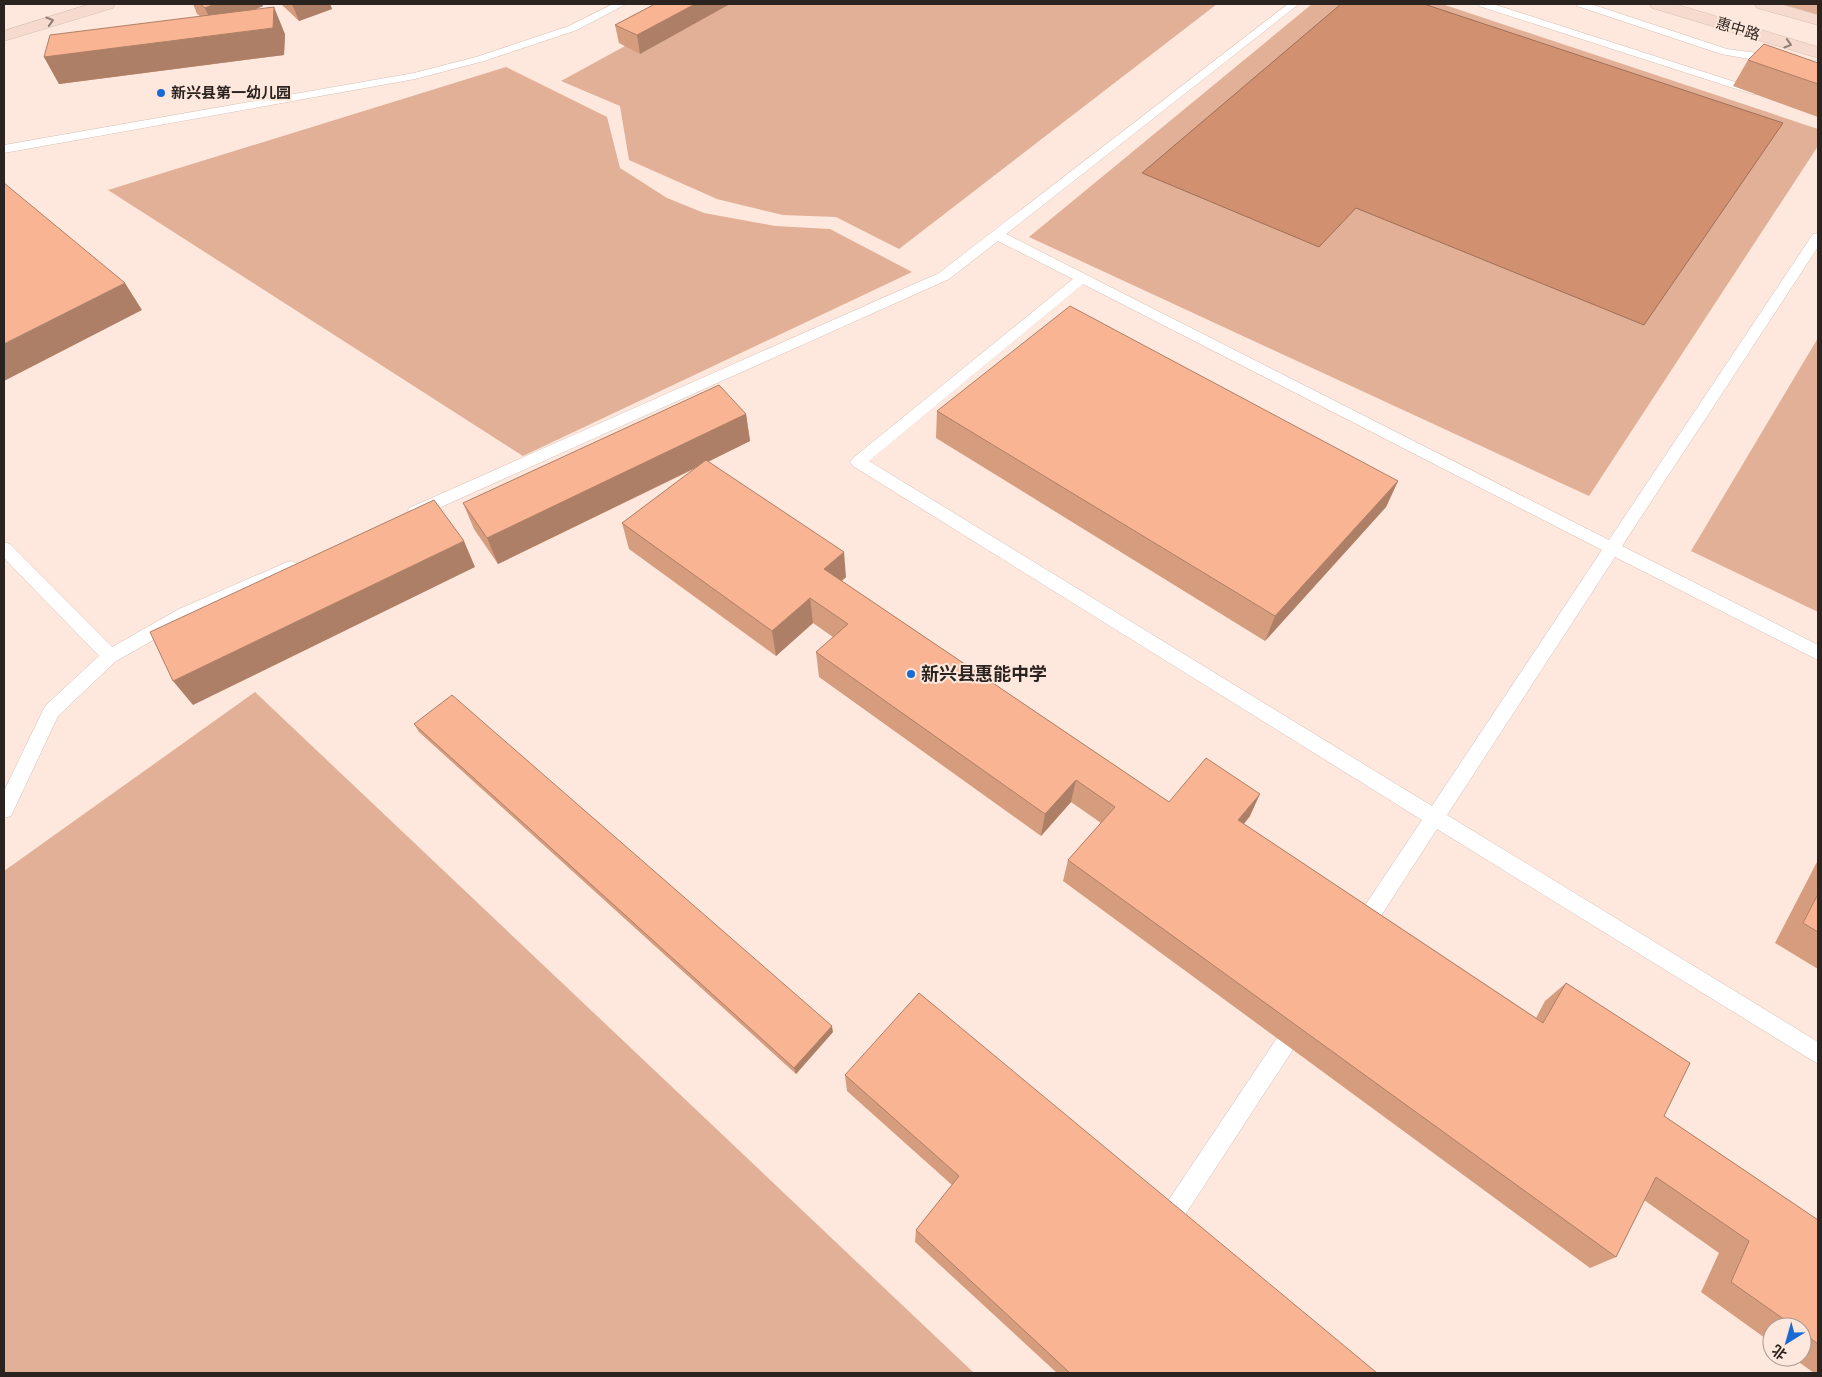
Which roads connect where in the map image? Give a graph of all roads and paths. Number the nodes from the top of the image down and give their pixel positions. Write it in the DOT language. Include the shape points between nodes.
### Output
graph roads {
  1 [pos="107,4"];
  2 [pos="622,4"];
  3 [pos="1294,4"];
  4 [pos="1483,4"];
  5 [pos="1581,4"];
  6 [pos="1658,4"];
  7 [pos="1763,4"];
  8 [pos="1818,20"];
  9 [pos="4,36"];
  10 [pos="1818,54"];
  11 [pos="1818,64"];
  12 [pos="1772,98"];
  13 [pos="4,149"];
  14 [pos="997,235"];
  15 [pos="1818,237"];
  16 [pos="1082,278"];
  17 [pos="402,518"];
  18 [pos="4,548"];
  19 [pos="1613,548"];
  20 [pos="303,562"];
  21 [pos="1818,652"];
  22 [pos="110,656"];
  23 [pos="4,810"];
  24 [pos="1435,817"];
  25 [pos="1352,942"];
  26 [pos="1308,1008"];
  27 [pos="1818,1054"];
  28 [pos="1155,1240"];
  9 -- 1 [label="street, one-way"];
  2 -- 13 [label="lane" via="574,28 480,59 415,76"];
  3 -- 14 [label="lane"];
  4 -- 12 [label="lane"];
  5 -- 11 [label="lane" via="1725,52"];
  6 -- 10 [label="street, 惠中路, one-way"];
  7 -- 8 [label="street, 惠中路"];
  14 -- 16 [label="lane"];
  14 -- 17 [label="lane" via="944,276"];
  15 -- 19 [label="lane"];
  16 -- 19 [label="lane"];
  16 -- 24 [label="lane" via="858,462"];
  18 -- 22 [label="lane"];
  19 -- 21 [label="lane"];
  19 -- 24 [label="lane"];
  20 -- 22 [label="lane" via="185,614"];
  22 -- 23 [label="lane" via="51,711"];
  24 -- 25 [label="lane"];
  24 -- 27 [label="lane"];
  26 -- 28 [label="lane"];
}
